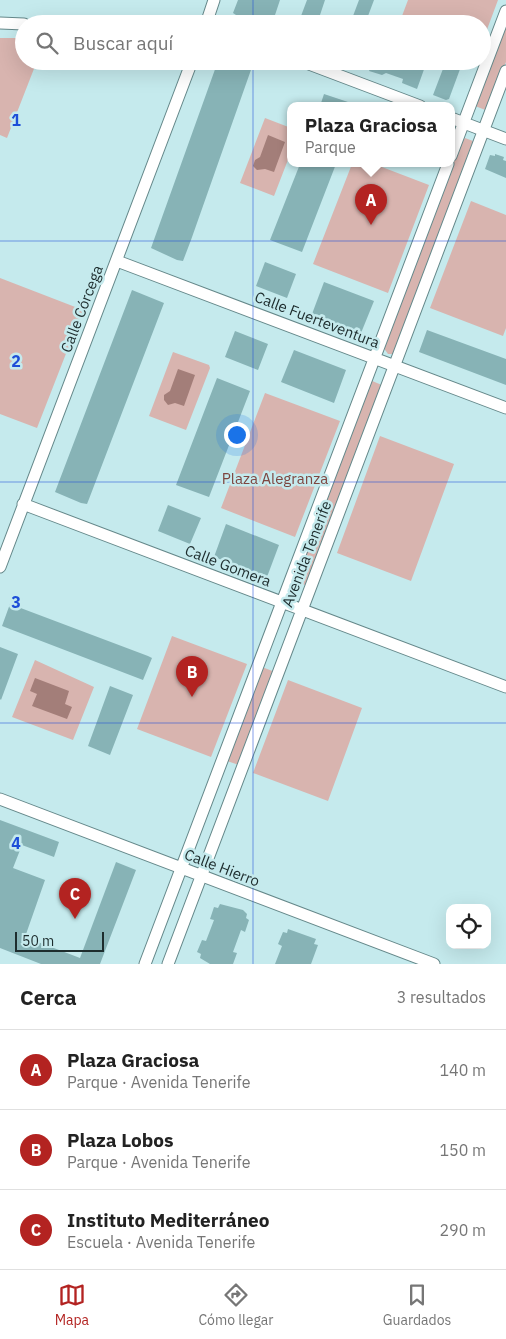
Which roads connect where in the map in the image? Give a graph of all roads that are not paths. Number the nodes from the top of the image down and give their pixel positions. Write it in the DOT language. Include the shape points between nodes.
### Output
graph roads {
  1 [pos="214,0"];
  2 [pos="506,11"];
  3 [pos="209,15"];
  4 [pos="0,24"];
  5 [pos="15,24"];
  6 [pos="491,51"];
  7 [pos="189,70"];
  8 [pos="325,70"];
  9 [pos="484,70"];
  10 [pos="506,71"];
  11 [pos="409,102"];
  12 [pos="455,120"];
  13 [pos="464,123"];
  14 [pos="484,130"];
  15 [pos="506,139"];
  16 [pos="455,146"];
  17 [pos="447,167"];
  18 [pos="117,261"];
  19 [pos="374,358"];
  20 [pos="394,366"];
  21 [pos="506,408"];
  22 [pos="23,504"];
  23 [pos="0,567"];
  24 [pos="282,603"];
  25 [pos="302,610"];
  26 [pos="506,687"];
  27 [pos="0,799"];
  28 [pos="182,868"];
  29 [pos="201,876"];
  30 [pos="145,964"];
  31 [pos="168,964"];
  32 [pos="434,964"];
  1 -- 3 [label="street"];
  2 -- 6 [label="street"];
  4 -- 5 [label="street"];
  7 -- 18 [label="street, Calle Córcega"];
  8 -- 11 [label="street"];
  9 -- 13 [label="street"];
  10 -- 14 [label="street, Avenida Tenerife"];
  12 -- 13 [label="street"];
  13 -- 14 [label="street"];
  13 -- 16 [label="street"];
  14 -- 15 [label="street"];
  14 -- 20 [label="street, Avenida Tenerife"];
  17 -- 19 [label="street, Avenida Tenerife"];
  18 -- 19 [label="street, Calle Fuerteventura"];
  18 -- 22 [label="street, Calle Córcega"];
  19 -- 20 [label="street, Calle Fuerteventura"];
  19 -- 24 [label="street, Avenida Tenerife"];
  20 -- 21 [label="street, Calle Fuerteventura"];
  20 -- 25 [label="street, Avenida Tenerife"];
  22 -- 23 [label="street, Calle Córcega"];
  22 -- 24 [label="street, Calle Gomera"];
  24 -- 25 [label="street, Calle Gomera"];
  24 -- 28 [label="street, Avenida Tenerife"];
  25 -- 26 [label="street, Calle Gomera"];
  25 -- 29 [label="street, Avenida Tenerife"];
  27 -- 28 [label="street, Calle Hierro"];
  28 -- 29 [label="street, Calle Hierro"];
  28 -- 30 [label="street, Avenida Tenerife"];
  29 -- 31 [label="street, Avenida Tenerife"];
  29 -- 32 [label="street, Calle Hierro"];
}
